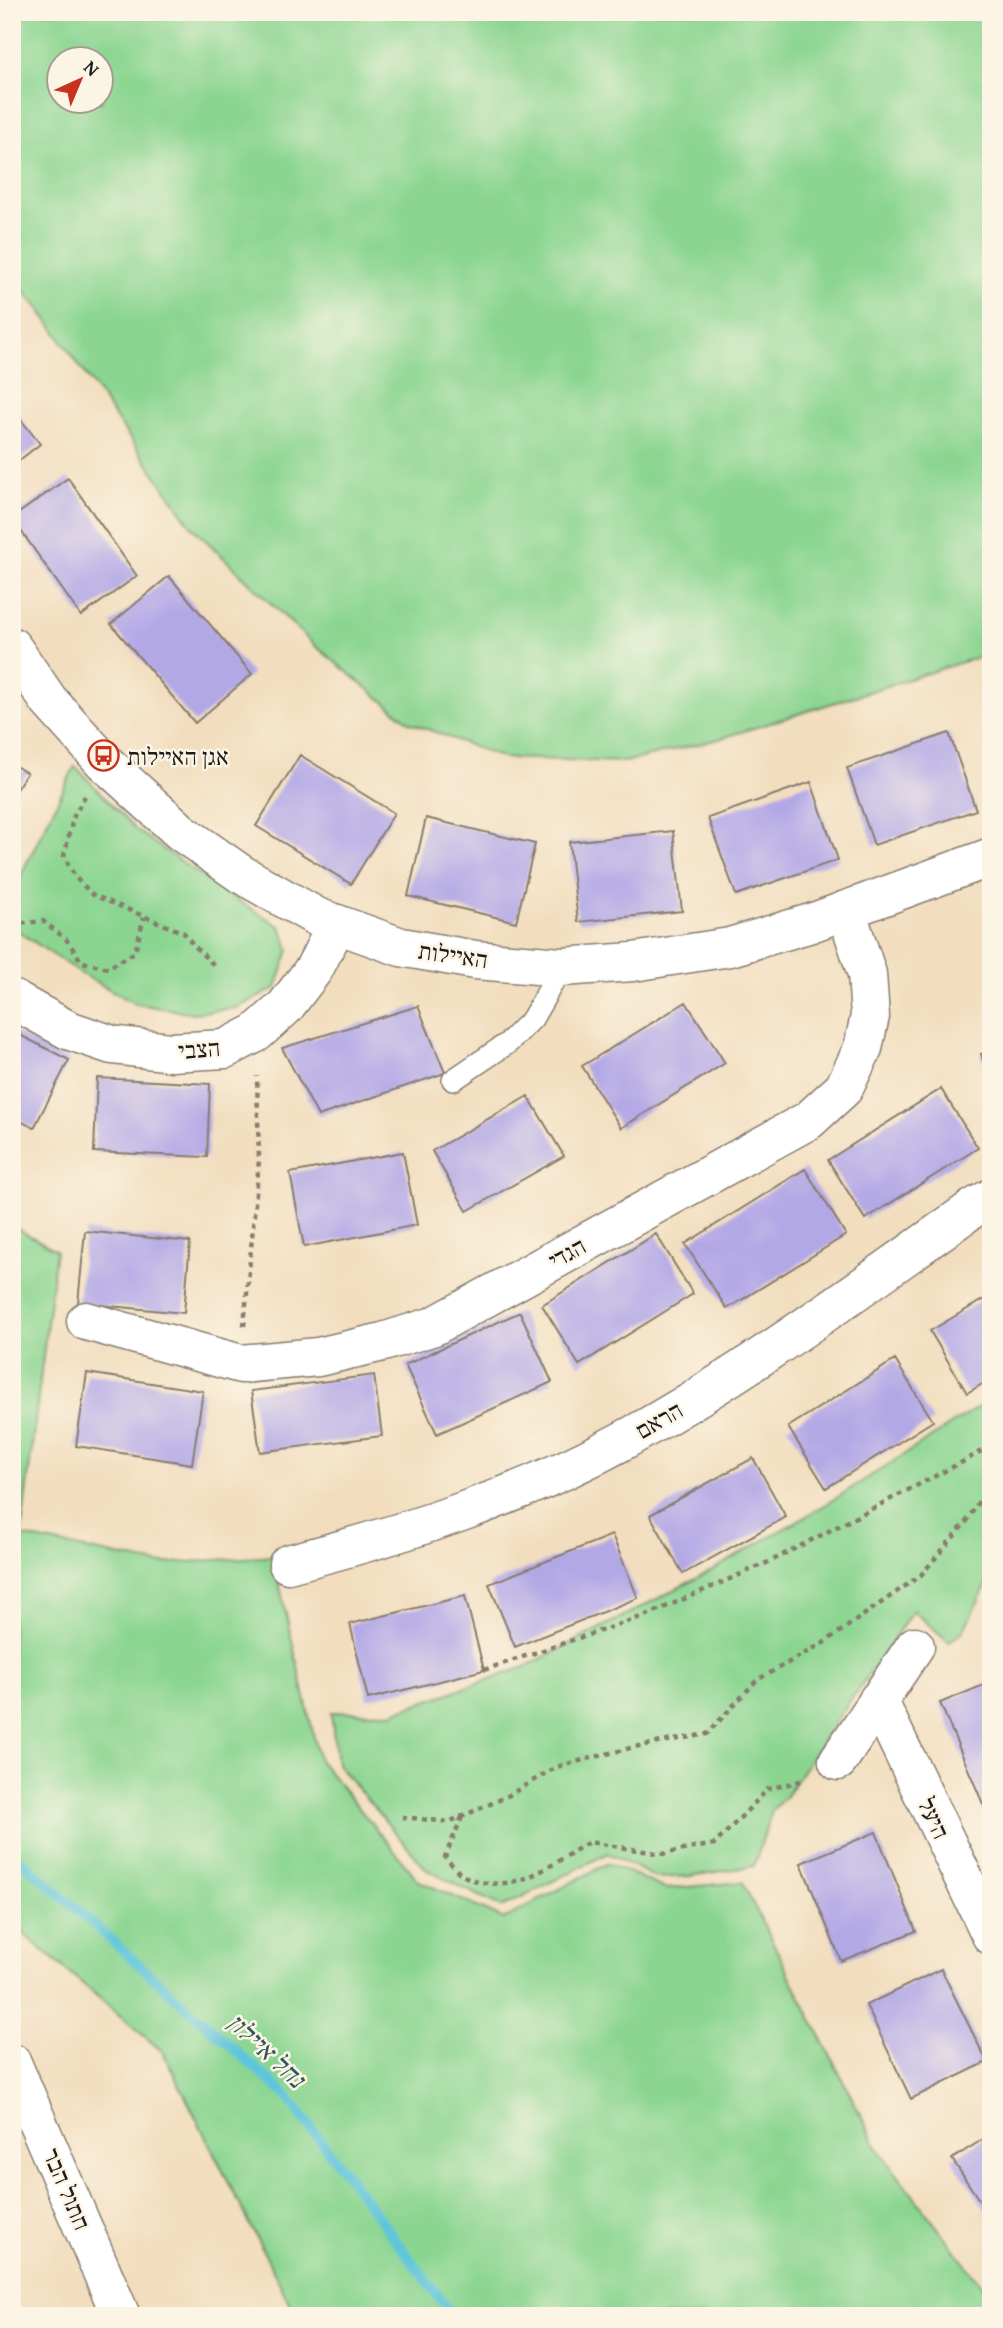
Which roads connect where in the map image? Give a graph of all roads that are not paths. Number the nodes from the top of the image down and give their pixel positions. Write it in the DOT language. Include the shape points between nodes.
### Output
graph roads {
  1 [pos="12,647"];
  2 [pos="991,857"];
  3 [pos="846,910"];
  4 [pos="337,924"];
  5 [pos="562,967"];
  6 [pos="12,999"];
  7 [pos="453,1080"];
  8 [pos="991,1198"];
  9 [pos="86,1321"];
  10 [pos="288,1564"];
  11 [pos="915,1646"];
  12 [pos="878,1700"];
  13 [pos="838,1761"];
  14 [pos="991,1935"];
  15 [pos="12,2063"];
  16 [pos="121,2316"];
  1 -- 4 [label="street, האיילות" via="49,701 104,762 181,832 241,874"];
  2 -- 3 [label="street, האיילות"];
  3 -- 5 [label="street, האיילות" via="730,947"];
  3 -- 9 [label="street, הגדי" via="867,974 870,1016 863,1048 844,1088 809,1120 434,1326 318,1357 241,1364"];
  4 -- 5 [label="street, האיילות" via="401,947 475,960"];
  4 -- 6 [label="street, הצבי" via="314,969 285,1007 256,1033 225,1049 171,1052 112,1045 68,1030"];
  5 -- 7 [label="lane" via="532,1019 508,1043"];
  8 -- 10 [label="street, הראם" via="771,1349 625,1440 537,1483 456,1514"];
  11 -- 12 [label="street"];
  12 -- 13 [label="street"];
  12 -- 14 [label="street, היעל"];
  15 -- 16 [label="street, חתול הבר"];
}
